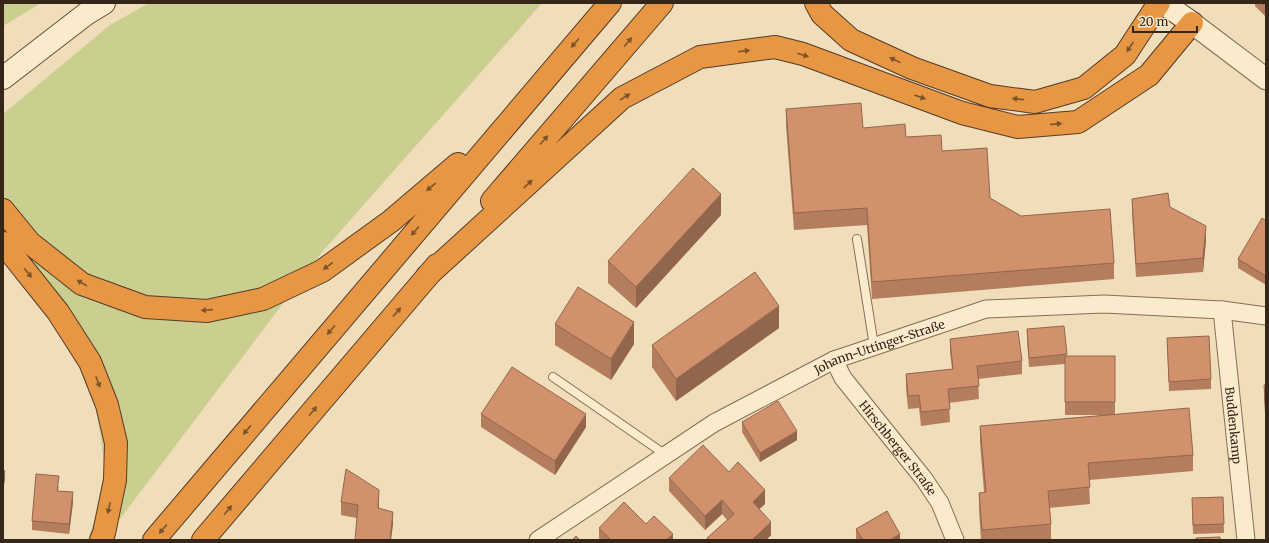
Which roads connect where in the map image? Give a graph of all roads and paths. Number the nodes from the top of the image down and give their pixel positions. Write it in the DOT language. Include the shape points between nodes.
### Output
graph roads {
  1 [pos="104,3"];
  2 [pos="610,3"];
  3 [pos="662,3"];
  4 [pos="816,3"];
  5 [pos="1159,3"];
  6 [pos="1164,3"];
  7 [pos="1192,23"];
  8 [pos="3,78"];
  9 [pos="1266,79"];
  10 [pos="504,126"];
  11 [pos="3,210"];
  12 [pos="858,239"];
  13 [pos="3,243"];
  14 [pos="428,276"];
  15 [pos="1222,310"];
  16 [pos="1266,316"];
  17 [pos="874,346"];
  18 [pos="834,360"];
  19 [pos="553,377"];
  20 [pos="666,455"];
  21 [pos="101,540"];
  22 [pos="154,540"];
  23 [pos="203,540"];
  24 [pos="538,540"];
  25 [pos="956,540"];
  26 [pos="1246,540"];
  1 -- 8 [label="main road"];
  2 -- 10 [label="highway, one-way"];
  14 -- 3 [label="highway, one-way"];
  5 -- 4 [label="highway, one-way" via="1125,55 1084,88 1035,102 990,96 912,68 851,40 822,14"];
  6 -- 7 [label="main road"];
  7 -- 9 [label="street"];
  14 -- 7 [label="highway, one-way" via="622,98 700,57 774,47 803,54 962,112 1018,127 1078,122 1149,75"];
  10 -- 11 [label="highway, one-way" via="391,221 322,271 263,299 207,311 145,307 82,284 30,243"];
  10 -- 22 [label="highway, one-way"];
  12 -- 17 [label="lane"];
  13 -- 21 [label="highway, one-way" via="58,312 90,362 106,405 116,443 115,480"];
  23 -- 14 [label="highway, one-way"];
  15 -- 16 [label="street, Johann-Uttinger-Straße"];
  15 -- 17 [label="street, Johann-Uttinger-Straße" via="1104,304 986,309"];
  15 -- 26 [label="street, Buddenkamp"];
  17 -- 18 [label="street, Johann-Uttinger-Straße"];
  18 -- 20 [label="street, Johann-Uttinger-Straße" via="714,423"];
  18 -- 25 [label="street, Hirschberger Straße" via="843,378 924,479 940,503"];
  19 -- 20 [label="lane"];
  20 -- 24 [label="street, Johann-Uttinger-Straße"];
}
